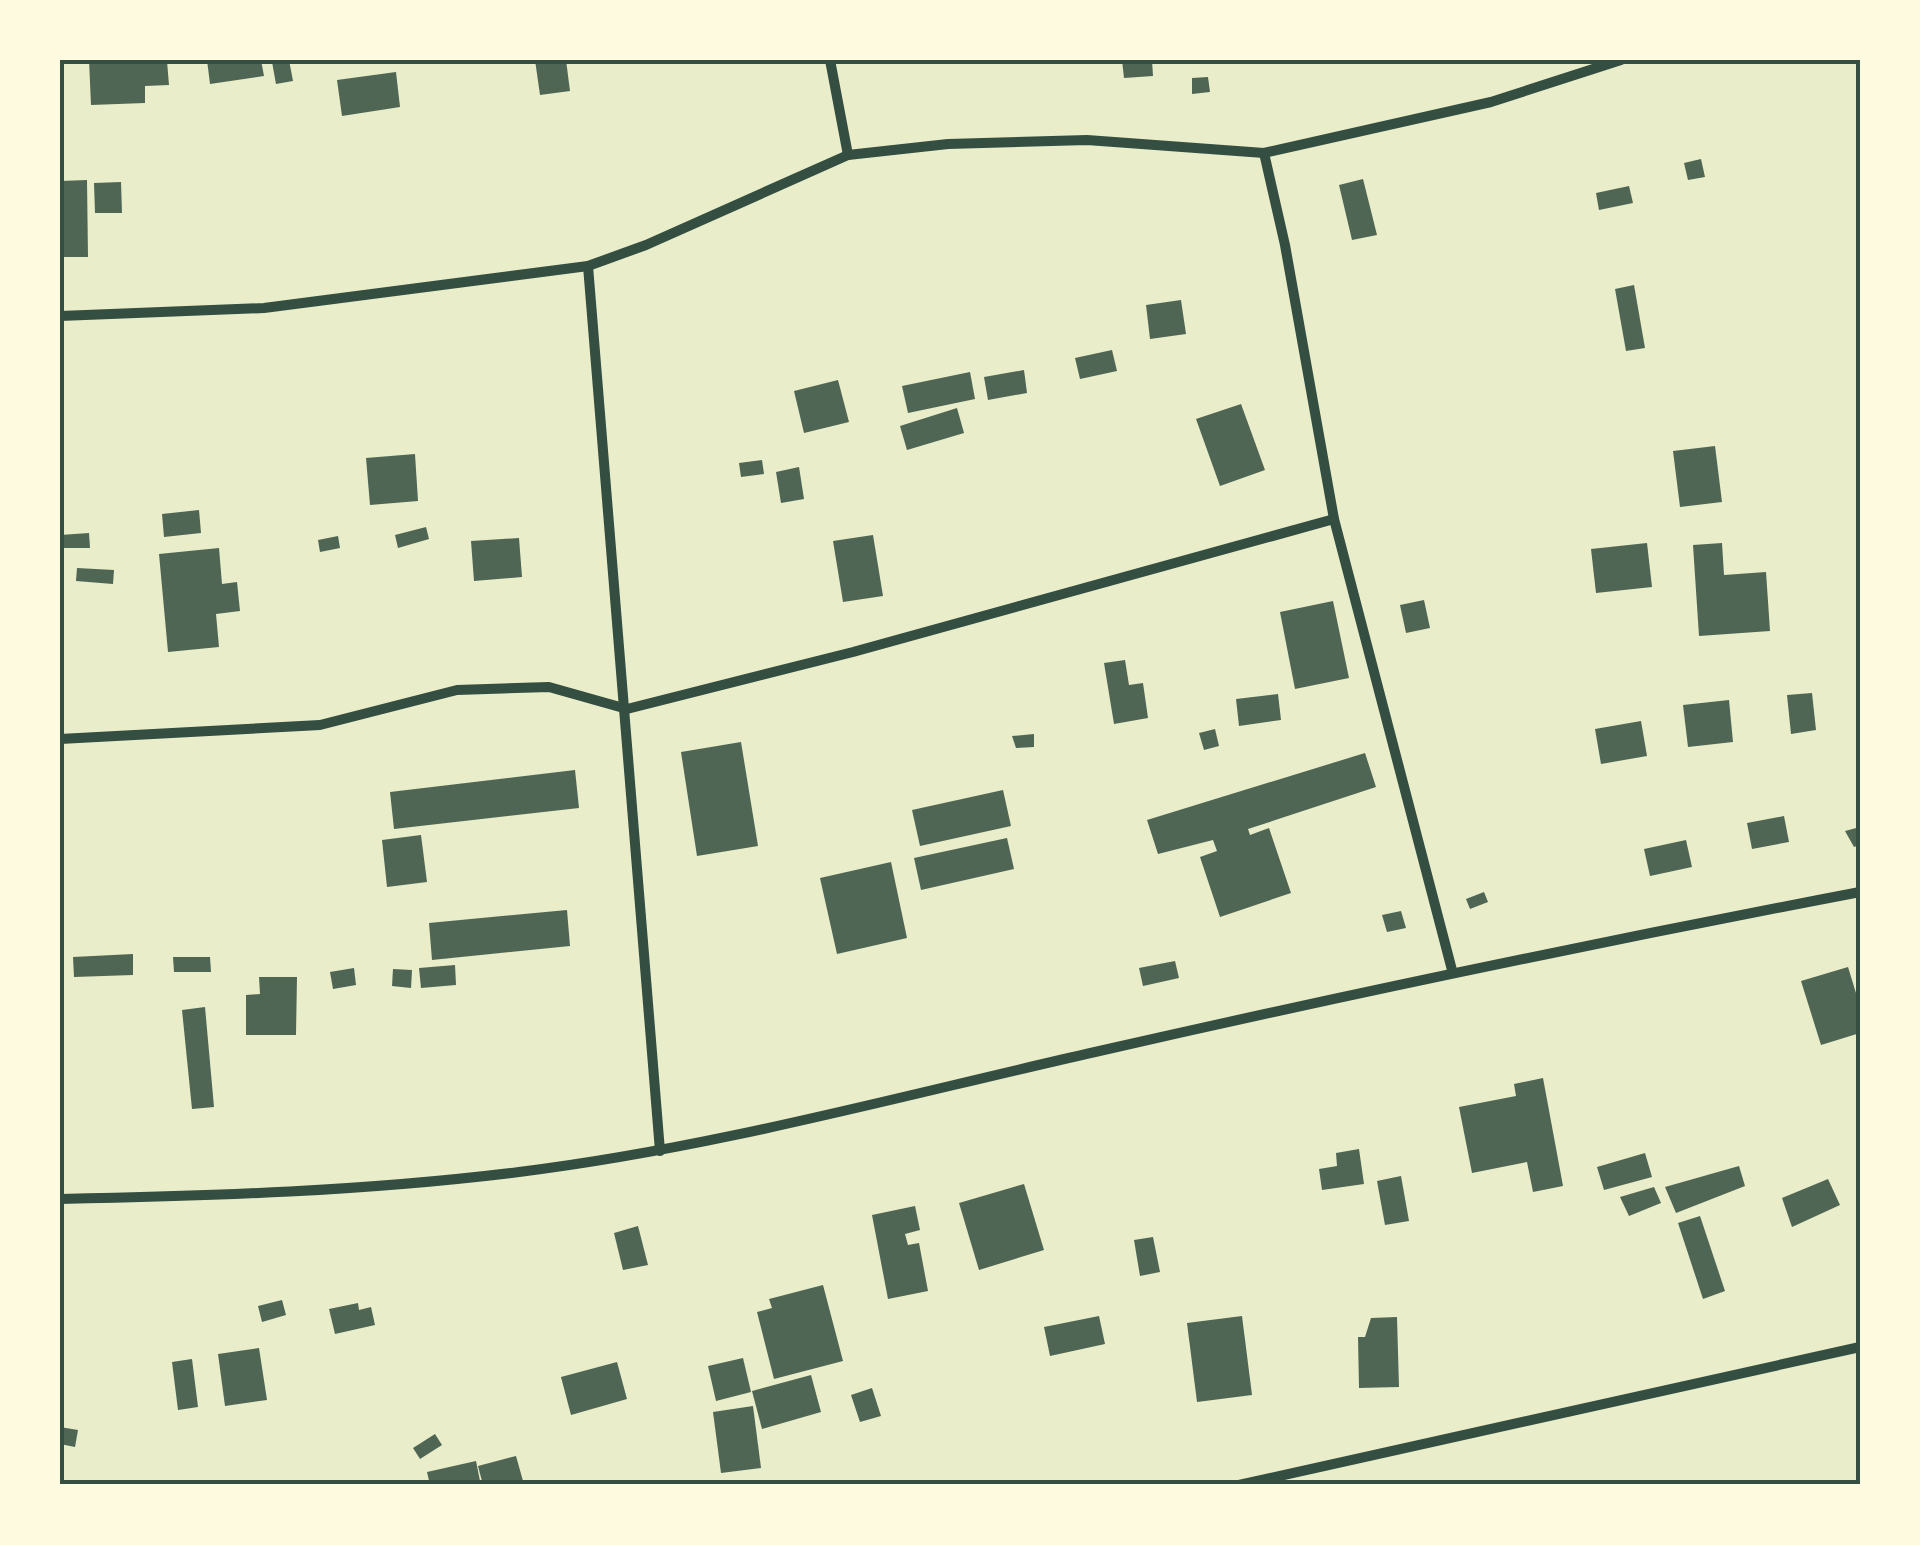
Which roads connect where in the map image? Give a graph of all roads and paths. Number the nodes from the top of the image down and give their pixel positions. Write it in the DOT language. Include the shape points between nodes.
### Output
graph roads {
  1 [pos="830,60"];
  2 [pos="1621,60"];
  3 [pos="1264,153"];
  4 [pos="848,155"];
  5 [pos="588,266"];
  6 [pos="60,316"];
  7 [pos="1334,519"];
  8 [pos="627,709"];
  9 [pos="60,740"];
  10 [pos="1860,892"];
  11 [pos="1452,970"];
  12 [pos="660,1150"];
  13 [pos="60,1198"];
  14 [pos="1860,1347"];
  15 [pos="1239,1485"];
  1 -- 4 [label="street"];
  2 -- 3 [label="street" via="1492,102"];
  3 -- 4 [label="street" via="1087,140"];
  3 -- 7 [label="street"];
  4 -- 5 [label="street"];
  5 -- 6 [label="street" via="264,308"];
  5 -- 8 [label="street"];
  7 -- 8 [label="street"];
  7 -- 11 [label="street"];
  8 -- 9 [label="street" via="549,687 458,690 320,725"];
  8 -- 12 [label="street"];
  10 -- 11 [label="street"];
  11 -- 12 [label="street"];
  12 -- 13 [label="street" via="353,1188"];
  14 -- 15 [label="street"];
}
